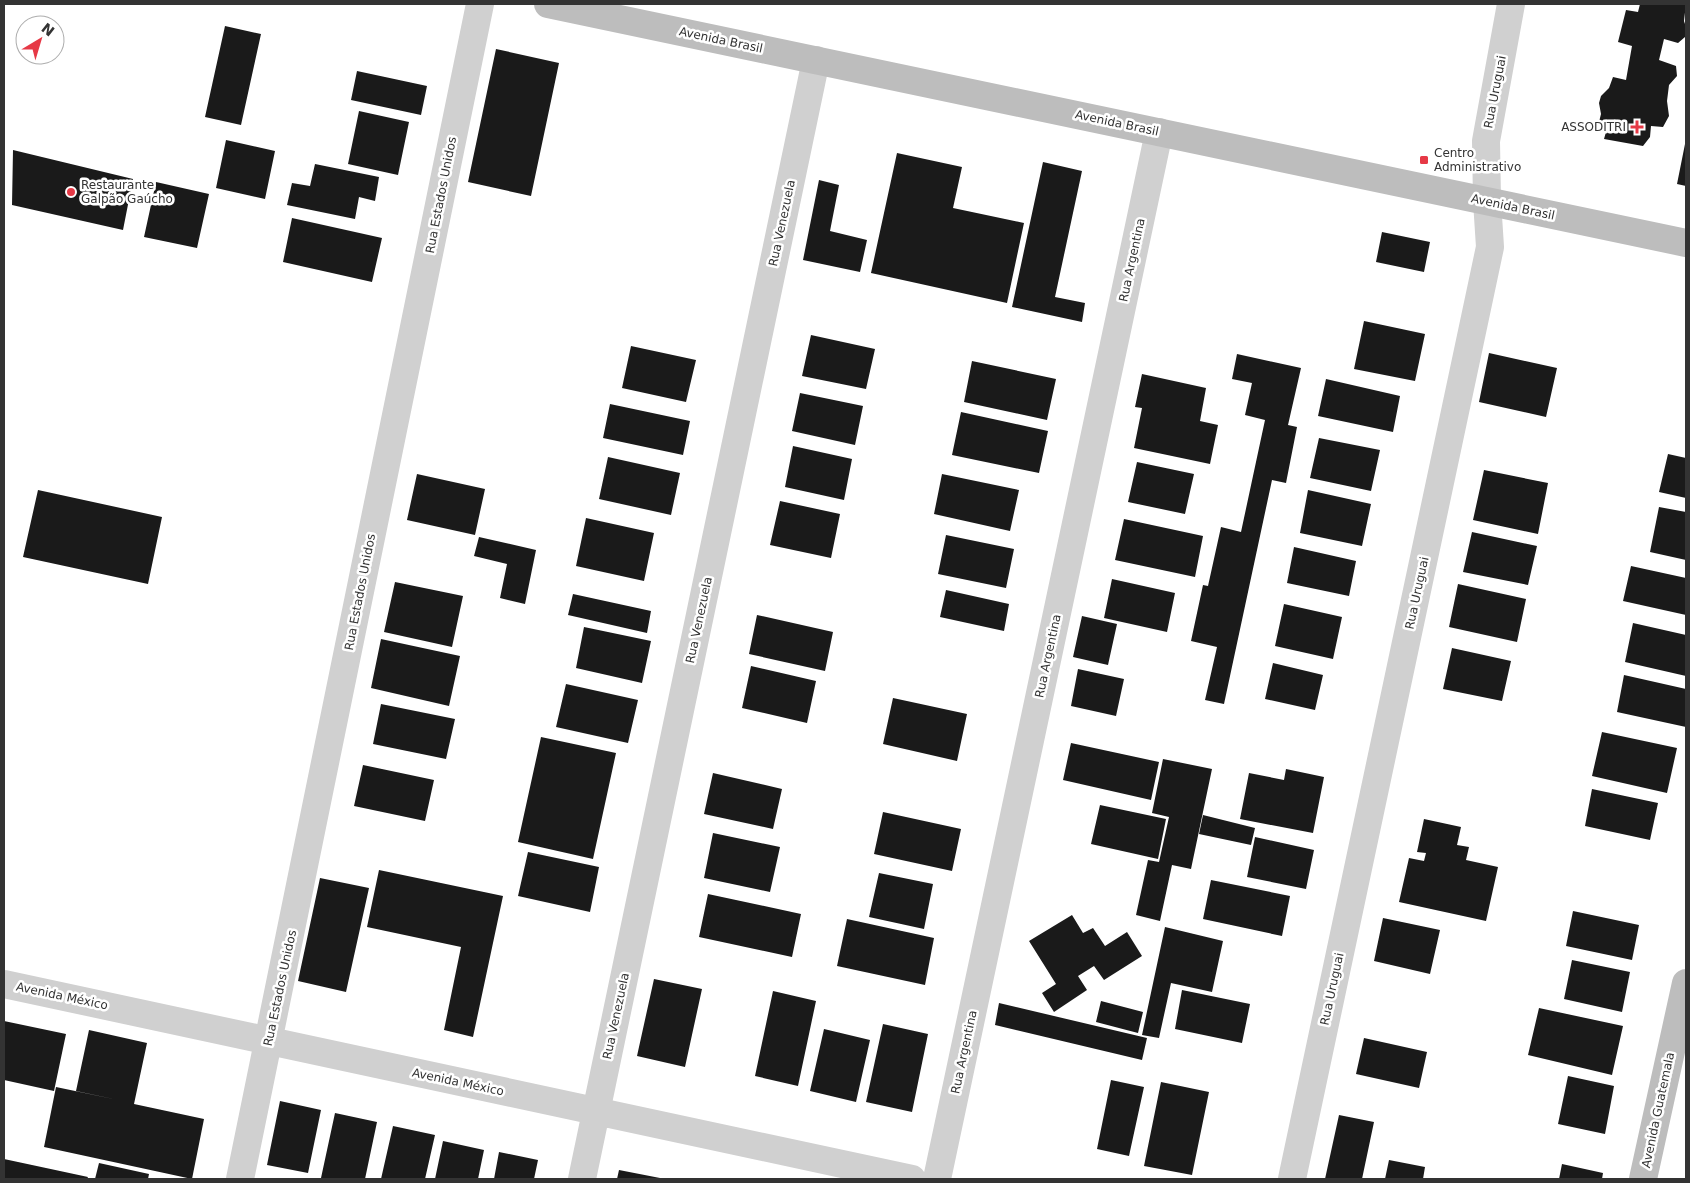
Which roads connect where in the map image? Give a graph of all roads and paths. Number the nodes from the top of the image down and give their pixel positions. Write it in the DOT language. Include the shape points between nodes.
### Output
graph roads {
  1 [pos="480,4"];
  2 [pos="548,4"];
  3 [pos="1511,4"];
  4 [pos="816,60"];
  5 [pos="1159,132"];
  6 [pos="1487,201"];
  7 [pos="1686,243"];
  8 [pos="1686,983"];
  9 [pos="4,984"];
  10 [pos="269,1041"];
  11 [pos="596,1112"];
  12 [pos="240,1179"];
  13 [pos="582,1179"];
  14 [pos="912,1179"];
  15 [pos="937,1179"];
  16 [pos="1292,1179"];
  17 [pos="1643,1179"];
  1 -- 10 [label="street, Rua Estados Unidos"];
  2 -- 4 [label="street, Avenida Brasil"];
  3 -- 6 [label="street, Rua Uruguai" via="1486,141"];
  4 -- 5 [label="street, Avenida Brasil"];
  4 -- 11 [label="street, Rua Venezuela"];
  5 -- 6 [label="street, Avenida Brasil"];
  5 -- 15 [label="street, Rua Argentina"];
  6 -- 7 [label="street, Avenida Brasil"];
  6 -- 16 [label="street, Rua Uruguai" via="1490,247"];
  8 -- 17 [label="street, Avenida Guatemala"];
  9 -- 10 [label="street, Avenida México"];
  10 -- 11 [label="street, Avenida México"];
  10 -- 12 [label="street, Rua Estados Unidos"];
  11 -- 13 [label="street, Rua Venezuela"];
  11 -- 14 [label="street, Avenida México"];
}
